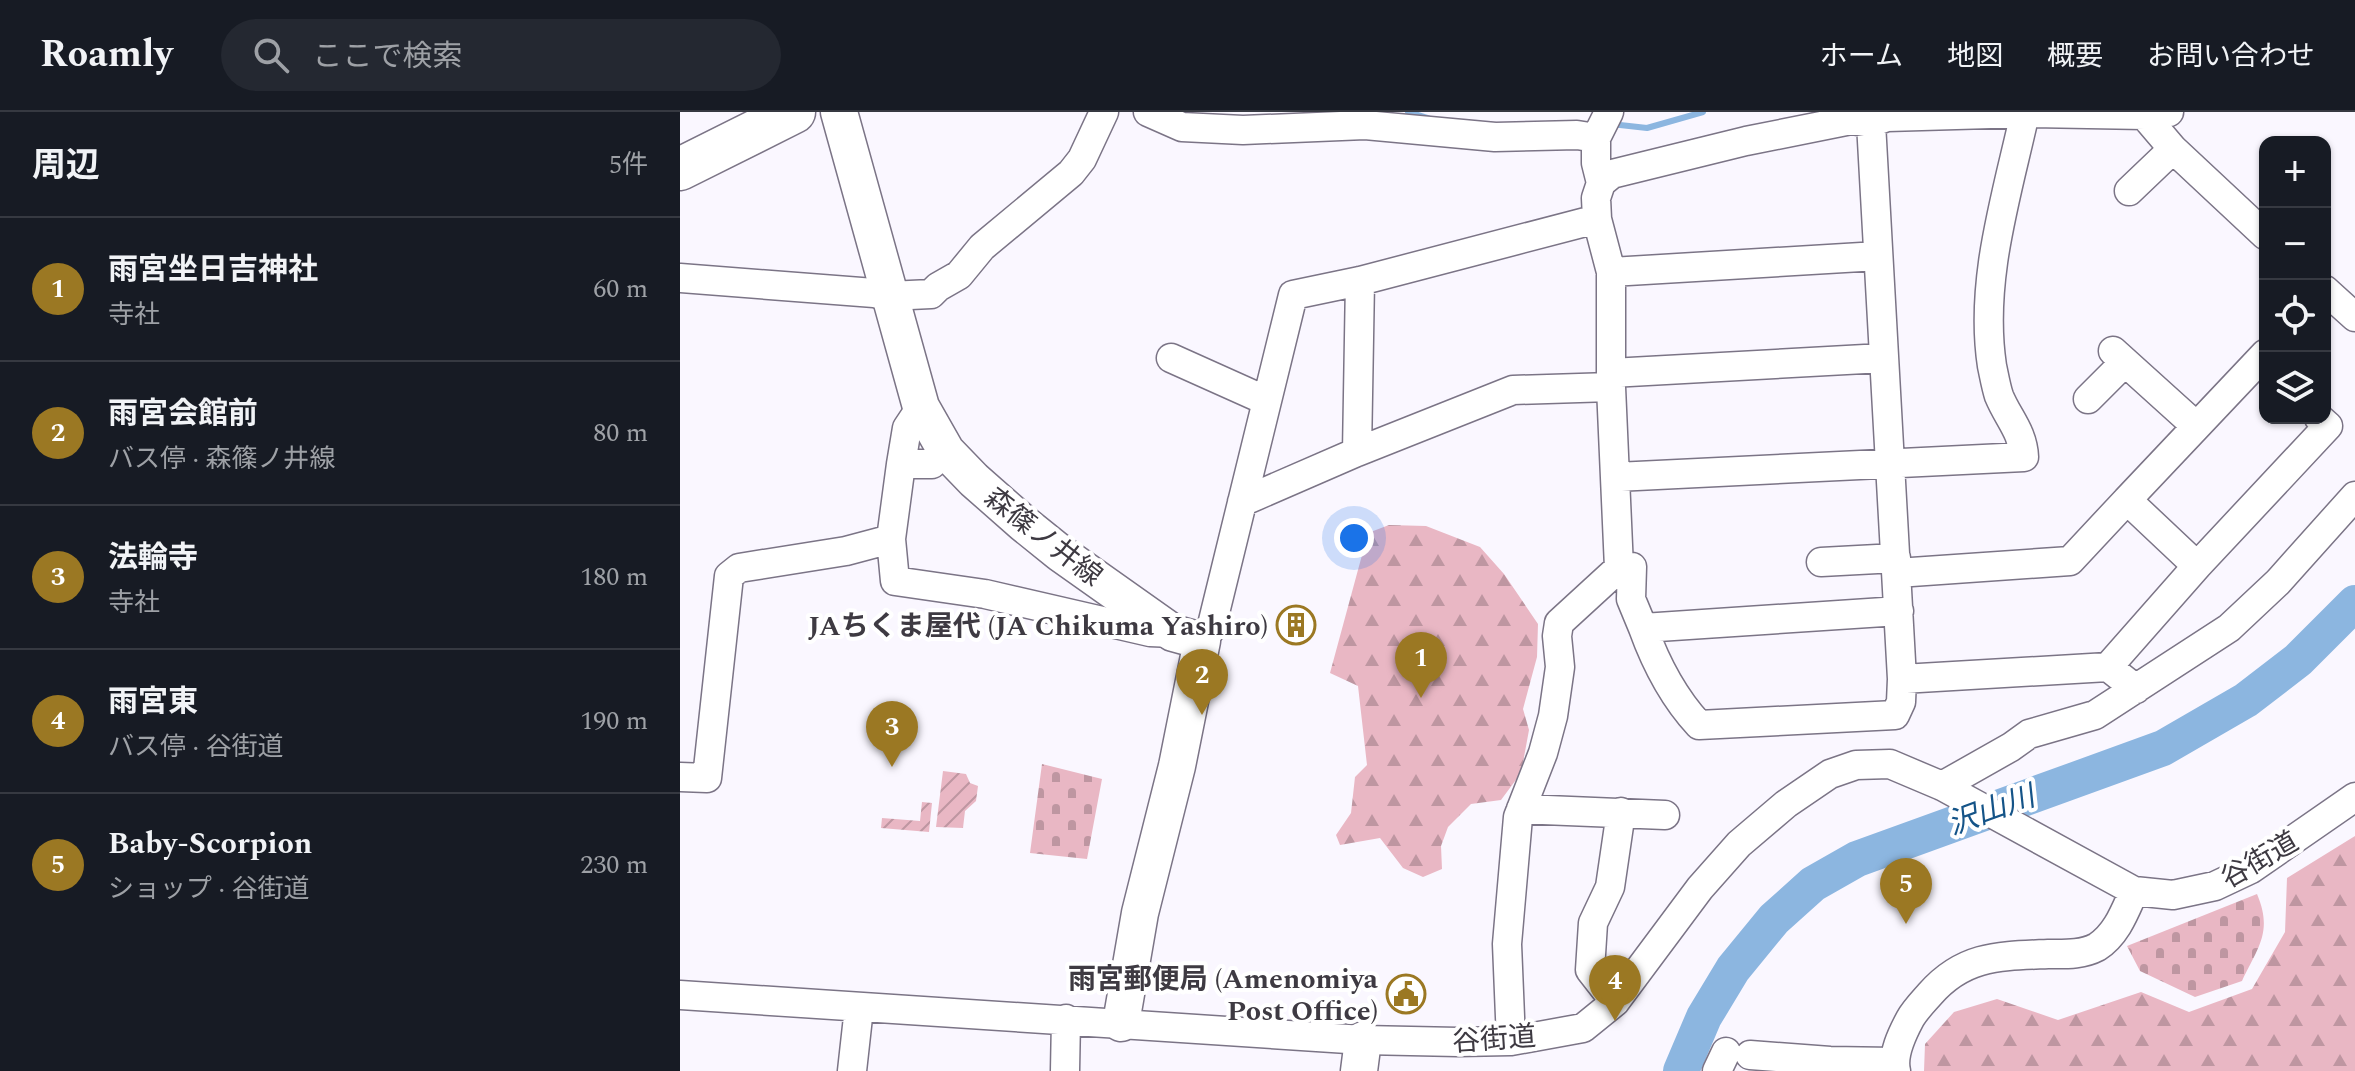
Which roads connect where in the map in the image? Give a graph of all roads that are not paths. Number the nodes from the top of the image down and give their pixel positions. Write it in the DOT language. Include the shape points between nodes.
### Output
graph roads {
  1 [pos="794,112"];
  2 [pos="839,112"];
  3 [pos="1104,112"];
  4 [pos="1148,112"];
  5 [pos="2025,113"];
  6 [pos="2157,114"];
  7 [pos="1871,123"];
  8 [pos="1603,124"];
  9 [pos="2173,149"];
  10 [pos="680,169"];
  11 [pos="1601,183"];
  12 [pos="2129,191"];
  13 [pos="1597,219"];
  14 [pos="2259,229"];
  15 [pos="1878,256"];
  16 [pos="1611,272"];
  17 [pos="680,278"];
  18 [pos="1360,281"];
  19 [pos="2331,295"];
  20 [pos="889,296"];
  21 [pos="2355,317"];
  22 [pos="1171,358"];
  23 [pos="1883,358"];
  24 [pos="2259,364"];
  25 [pos="1611,380"];
  26 [pos="2088,399"];
  27 [pos="1267,401"];
  28 [pos="921,407"];
  29 [pos="2326,424"];
  30 [pos="2196,426"];
  31 [pos="946,451"];
  32 [pos="1357,452"];
  33 [pos="901,464"];
  34 [pos="1890,464"];
  35 [pos="1616,477"];
  36 [pos="2355,496"];
  37 [pos="2127,500"];
  38 [pos="1242,502"];
  39 [pos="891,539"];
  40 [pos="1821,562"];
  41 [pos="1896,566"];
  42 [pos="2197,566"];
  43 [pos="1619,568"];
  44 [pos="1899,611"];
  45 [pos="1643,628"];
  46 [pos="1188,637"];
  47 [pos="2108,667"];
  48 [pos="1902,679"];
  49 [pos="2136,689"];
  50 [pos="680,777"];
  51 [pos="1948,790"];
  52 [pos="2355,797"];
  53 [pos="1521,809"];
  54 [pos="1621,812"];
  55 [pos="1665,815"];
  56 [pos="2134,891"];
  57 [pos="680,995"];
  58 [pos="1615,1002"];
  59 [pos="859,1008"];
  60 [pos="1066,1019"];
  61 [pos="1121,1023"];
  62 [pos="1511,1041"];
  63 [pos="1361,1055"];
  64 [pos="1731,1059"];
  65 [pos="1895,1067"];
  66 [pos="852,1071"];
  67 [pos="1065,1071"];
  1 -- 10 [label="highway"];
  2 -- 20 [label="main road, 森篠ノ井線"];
  3 -- 20 [label="street" via="1071,173 982,247 959,275 931,294"];
  4 -- 8 [label="street" via="1182,127 1365,125 1495,137 1577,135"];
  5 -- 6 [label="street"];
  5 -- 7 [label="street" via="1887,117"];
  5 -- 34 [label="street" via="1989,283 1992,366 2024,457"];
  6 -- 9 [label="street"];
  7 -- 11 [label="street" via="1851,120 1746,141 1612,174"];
  7 -- 15 [label="street"];
  8 -- 11 [label="street" via="1596,163"];
  9 -- 12 [label="street"];
  9 -- 14 [label="street"];
  11 -- 13 [label="street"];
  13 -- 16 [label="street"];
  13 -- 18 [label="street"];
  15 -- 16 [label="street"];
  15 -- 23 [label="street"];
  16 -- 25 [label="street"];
  17 -- 20 [label="street"];
  18 -- 27 [label="street" via="1293,295"];
  18 -- 32 [label="street"];
  19 -- 21 [label="street"];
  20 -- 28 [label="main road, 森篠ノ井線"];
  22 -- 27 [label="street"];
  23 -- 25 [label="street"];
  23 -- 34 [label="street"];
  24 -- 30 [label="street"];
  25 -- 32 [label="street" via="1513,390"];
  25 -- 35 [label="street"];
  26 -- 30 [label="street" via="2119,356"];
  27 -- 38 [label="street"];
  28 -- 31 [label="main road, 森篠ノ井線"];
  28 -- 33 [label="street" via="907,428"];
  29 -- 42 [label="street"];
  30 -- 37 [label="street"];
  31 -- 33 [label="street" via="932,464"];
  31 -- 46 [label="main road, 森篠ノ井線" via="1060,553"];
  32 -- 38 [label="street"];
  33 -- 39 [label="street"];
  34 -- 35 [label="street"];
  34 -- 41 [label="street"];
  35 -- 43 [label="street"];
  36 -- 49 [label="street" via="2229,628"];
  37 -- 41 [label="street" via="2070,561"];
  37 -- 42 [label="street"];
  38 -- 46 [label="street" via="1211,629"];
  39 -- 46 [label="street" via="895,581 985,594"];
  39 -- 50 [label="street" via="739,568 729,576 707,778"];
  40 -- 41 [label="street"];
  41 -- 44 [label="street"];
  42 -- 47 [label="street"];
  43 -- 45 [label="street" via="1632,567 1631,599"];
  43 -- 53 [label="street" via="1559,623 1553,716"];
  44 -- 45 [label="street"];
  44 -- 48 [label="street"];
  45 -- 48 [label="street" via="1679,704 1699,725 1895,715"];
  46 -- 61 [label="main road" via="1177,766 1140,913"];
  47 -- 48 [label="street"];
  47 -- 49 [label="street"];
  49 -- 51 [label="street" via="2095,715 2029,734"];
  51 -- 56 [label="street, 谷街道"];
  51 -- 58 [label="street, 谷街道" via="1890,764 1856,765 1830,774 1739,844"];
  52 -- 56 [label="street, 谷街道" via="2251,869 2215,886 2173,895"];
  53 -- 54 [label="street"];
  53 -- 62 [label="street" via="1507,944"];
  54 -- 55 [label="street"];
  54 -- 58 [label="street" via="1610,887 1593,923 1590,970"];
  56 -- 65 [label="street" via="2117,927 2095,948 1996,957 1953,972 1912,1014"];
  57 -- 59 [label="street, 谷街道"];
  58 -- 62 [label="street, 谷街道" via="1583,1028"];
  59 -- 60 [label="street, 谷街道"];
  59 -- 66 [label="street"];
  60 -- 61 [label="street, 谷街道"];
  60 -- 67 [label="street"];
  61 -- 63 [label="street, 谷街道"];
  62 -- 63 [label="street, 谷街道"];
  64 -- 65 [label="street"];
}
